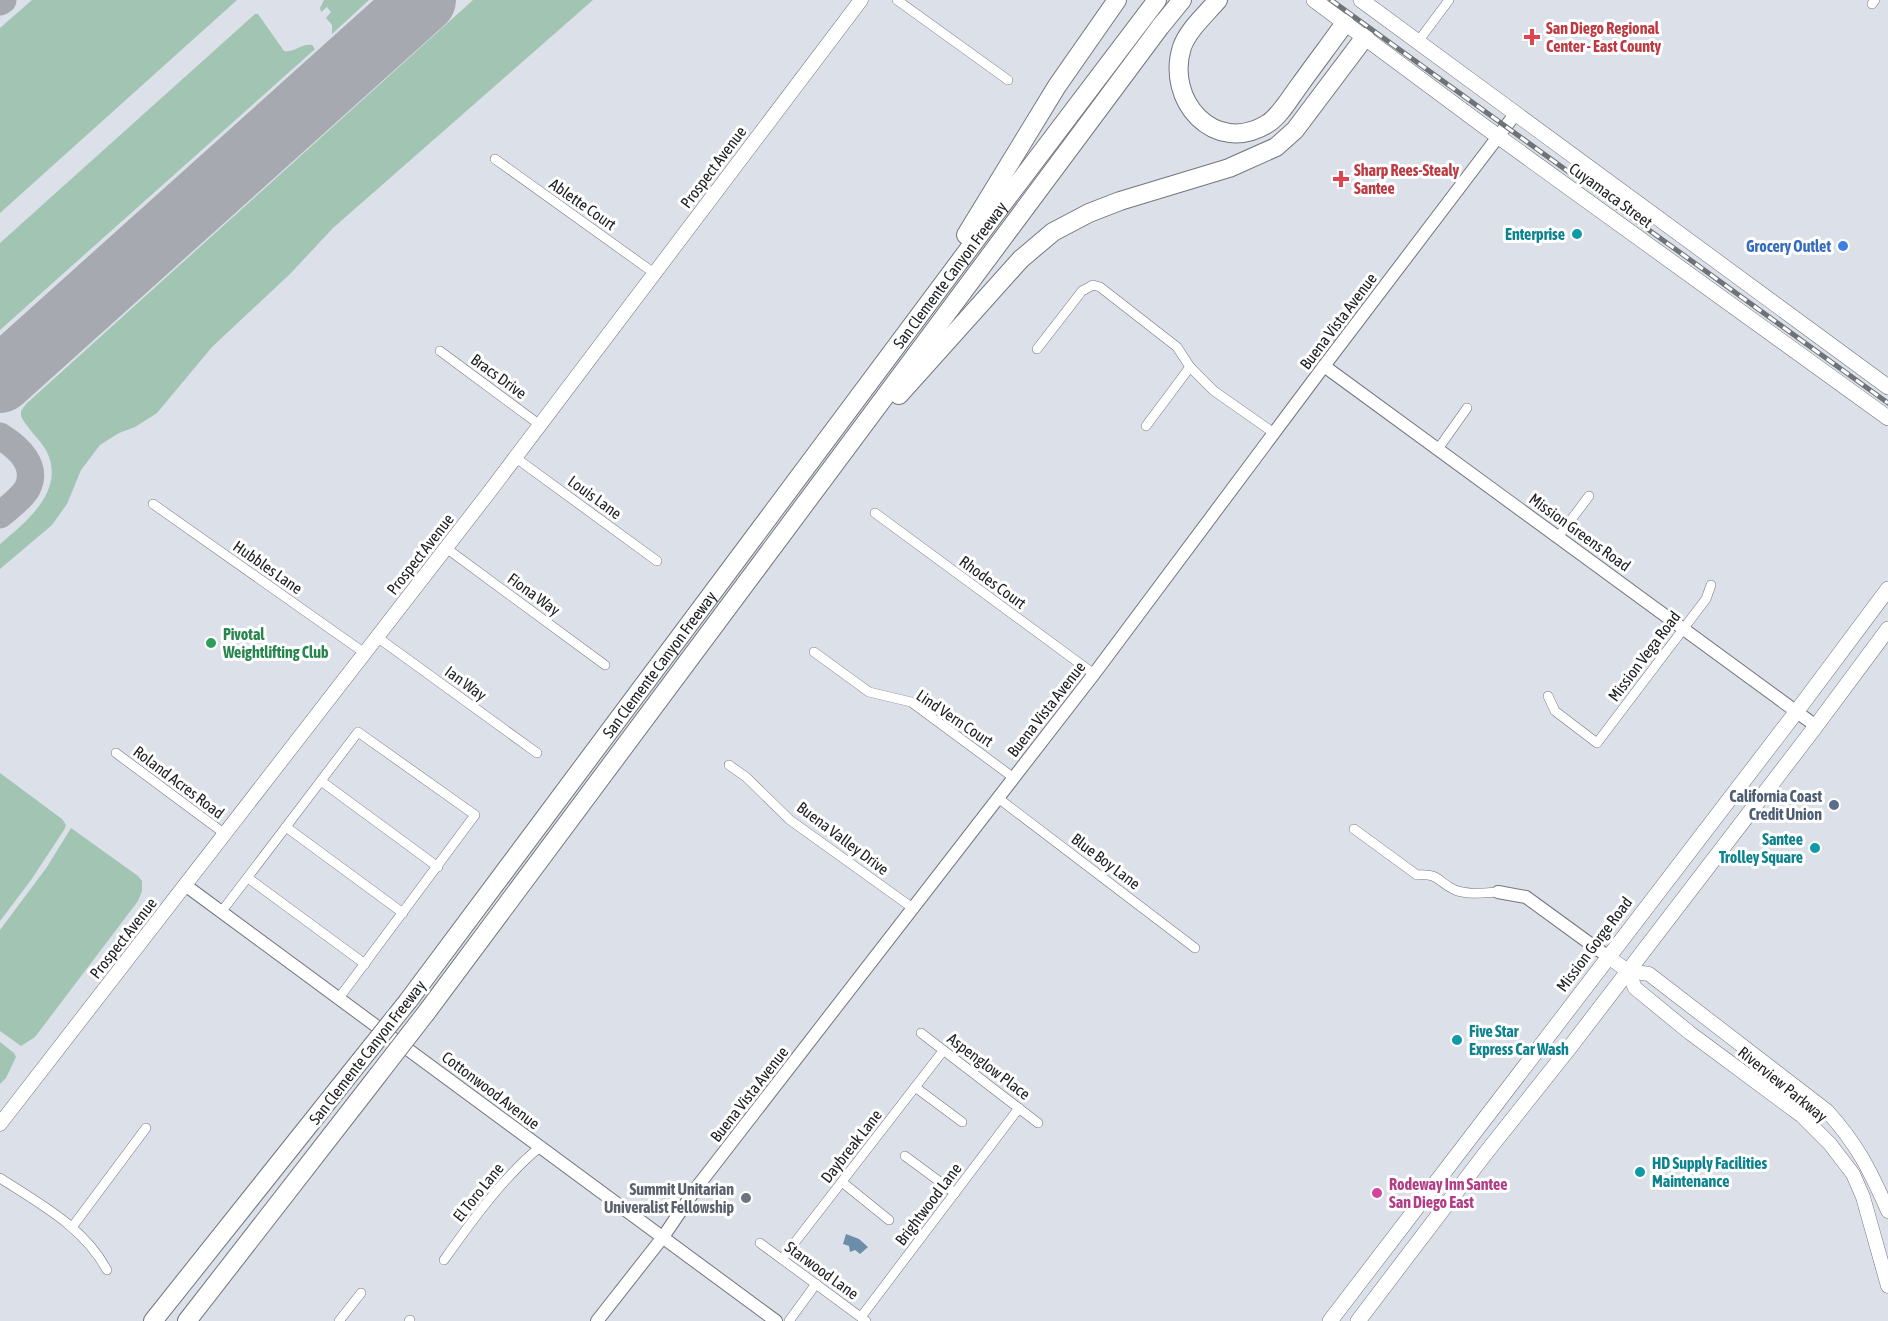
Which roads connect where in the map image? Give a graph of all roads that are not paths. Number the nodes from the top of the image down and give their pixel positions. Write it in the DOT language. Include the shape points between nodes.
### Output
graph roads {
  1 [pos="861,0"];
  2 [pos="897,0"];
  3 [pos="1117,0"];
  4 [pos="1157,0"];
  5 [pos="1182,0"];
  6 [pos="1218,0"];
  7 [pos="1314,0"];
  8 [pos="1360,0"];
  9 [pos="1449,0"];
  10 [pos="1345,23"];
  11 [pos="1365,37"];
  12 [pos="1418,43"];
  13 [pos="1008,80"];
  14 [pos="1516,113"];
  15 [pos="1499,136"];
  16 [pos="495,159"];
  17 [pos="654,273"];
  18 [pos="915,321"];
  19 [pos="1037,349"];
  20 [pos="440,351"];
  21 [pos="1324,366"];
  22 [pos="1190,367"];
  23 [pos="1888,387"];
  24 [pos="1467,408"];
  25 [pos="1888,418"];
  26 [pos="540,425"];
  27 [pos="1146,426"];
  28 [pos="1274,433"];
  29 [pos="1438,449"];
  30 [pos="516,458"];
  31 [pos="1589,496"];
  32 [pos="153,504"];
  33 [pos="875,513"];
  34 [pos="790,524"];
  35 [pos="1558,537"];
  36 [pos="446,548"];
  37 [pos="657,561"];
  38 [pos="1711,585"];
  39 [pos="1888,589"];
  40 [pos="1684,629"];
  41 [pos="1888,629"];
  42 [pos="377,637"];
  43 [pos="814,652"];
  44 [pos="366,654"];
  45 [pos="604,664"];
  46 [pos="1094,674"];
  47 [pos="1548,696"];
  48 [pos="1797,711"];
  49 [pos="1816,726"];
  50 [pos="116,753"];
  51 [pos="537,753"];
  52 [pos="729,765"];
  53 [pos="1014,778"];
  54 [pos="321,781"];
  55 [pos="998,798"];
  56 [pos="286,828"];
  57 [pos="1354,829"];
  58 [pos="225,834"];
  59 [pos="438,867"];
  60 [pos="248,878"];
  61 [pos="185,885"];
  62 [pos="1498,892"];
  63 [pos="914,909"];
  64 [pos="222,911"];
  65 [pos="403,913"];
  66 [pos="1195,948"];
  67 [pos="1607,956"];
  68 [pos="365,964"];
  69 [pos="1628,971"];
  70 [pos="339,998"];
  71 [pos="921,1034"];
  72 [pos="943,1051"];
  73 [pos="915,1087"];
  74 [pos="1019,1108"];
  75 [pos="962,1122"];
  76 [pos="1038,1123"];
  77 [pos="0,1124"];
  78 [pos="146,1128"];
  79 [pos="540,1147"];
  80 [pos="905,1156"];
  81 [pos="0,1178"];
  82 [pos="842,1182"];
  83 [pos="955,1192"];
  84 [pos="1888,1211"];
  85 [pos="889,1220"];
  86 [pos="73,1226"];
  87 [pos="663,1237"];
  88 [pos="760,1243"];
  89 [pos="782,1259"];
  90 [pos="444,1260"];
  91 [pos="107,1270"];
  92 [pos="816,1284"];
  93 [pos="1888,1286"];
  94 [pos="361,1293"];
  95 [pos="864,1319"];
  96 [pos="153,1321"];
  97 [pos="187,1321"];
  98 [pos="339,1321"];
  99 [pos="597,1321"];
  100 [pos="776,1321"];
  101 [pos="789,1321"];
  102 [pos="1330,1321"];
  103 [pos="1358,1321"];
  1 -- 17 [label="main road, Prospect Avenue"];
  2 -- 13 [label="street"];
  3 -- 18 [label="highway" via="1052,95"];
  4 -- 18 [label="highway, San Clemente Canyon Freeway"];
  5 -- 34 [label="highway, San Clemente Canyon Freeway"];
  6 -- 10 [label="highway" via="1183,45 1179,63 1187,105 1203,122 1224,132 1250,131 1268,124"];
  7 -- 10 [label="main road, Cuyamaca Street"];
  8 -- 12 [label="main road, Cuyamaca Street"];
  9 -- 12 [label="street"];
  10 -- 11 [label="main road, Cuyamaca Street"];
  11 -- 15 [label="main road, Cuyamaca Street"];
  11 -- 34 [label="highway" via="1295,130 1276,147 1229,168 1089,213 1053,232 1021,258 871,426"];
  12 -- 14 [label="main road, Cuyamaca Street"];
  14 -- 15 [label="street, Buena Vista Avenue"];
  14 -- 23 [label="main road, Cuyamaca Street"];
  15 -- 21 [label="street, Buena Vista Avenue"];
  15 -- 25 [label="main road, Cuyamaca Street"];
  16 -- 17 [label="street, Ablette Court"];
  17 -- 26 [label="main road, Prospect Avenue"];
  18 -- 96 [label="highway, San Clemente Canyon Freeway, bridge" via="408,1001"];
  19 -- 22 [label="street" via="1082,291 1093,285 1177,347"];
  20 -- 26 [label="street, Bracs Drive"];
  21 -- 28 [label="street, Buena Vista Avenue"];
  21 -- 29 [label="street, Mission Greens Road"];
  22 -- 27 [label="street"];
  22 -- 28 [label="street" via="1214,391"];
  24 -- 29 [label="street"];
  26 -- 30 [label="main road, Prospect Avenue"];
  28 -- 46 [label="street, Buena Vista Avenue"];
  29 -- 35 [label="street, Mission Greens Road"];
  30 -- 36 [label="main road, Prospect Avenue"];
  30 -- 37 [label="street, Louis Lane"];
  31 -- 35 [label="street"];
  32 -- 44 [label="street, Hubbles Lane"];
  33 -- 46 [label="street, Rhodes Court"];
  34 -- 97 [label="highway, San Clemente Canyon Freeway, bridge" via="426,1013"];
  35 -- 40 [label="street, Mission Greens Road"];
  36 -- 42 [label="main road, Prospect Avenue"];
  36 -- 45 [label="street, Fiona Way"];
  38 -- 40 [label="street, Mission Vega Road"];
  39 -- 48 [label="main road, Mission Gorge Road"];
  40 -- 47 [label="street, Mission Vega Road" via="1597,743 1555,711"];
  40 -- 48 [label="street, Mission Greens Road"];
  41 -- 49 [label="main road"];
  42 -- 44 [label="main road, Prospect Avenue"];
  42 -- 51 [label="street, Ian Way"];
  43 -- 53 [label="street, Lind Vern Court" via="869,692 910,702"];
  44 -- 58 [label="main road, Prospect Avenue"];
  46 -- 53 [label="street, Buena Vista Avenue"];
  48 -- 49 [label="street, Mission Greens Road"];
  48 -- 67 [label="main road, Mission Gorge Road"];
  49 -- 69 [label="main road"];
  50 -- 58 [label="street, Roland Acres Road"];
  52 -- 63 [label="street, Buena Valley Drive" via="790,820"];
  53 -- 55 [label="street, Buena Vista Avenue"];
  54 -- 56 [label="street"];
  54 -- 59 [label="street"];
  54 -- 59 [label="street" via="358,732 475,815"];
  55 -- 63 [label="street, Buena Vista Avenue"];
  55 -- 66 [label="street, Blue Boy Lane"];
  56 -- 60 [label="street"];
  56 -- 65 [label="street"];
  57 -- 62 [label="street" via="1417,875 1430,874 1456,890"];
  58 -- 61 [label="main road, Prospect Avenue"];
  59 -- 65 [label="street"];
  60 -- 64 [label="street"];
  60 -- 68 [label="street"];
  61 -- 64 [label="street, Cottonwood Avenue"];
  61 -- 77 [label="main road, Prospect Avenue"];
  62 -- 67 [label="street" via="1526,897"];
  63 -- 87 [label="street, Buena Vista Avenue"];
  64 -- 70 [label="street, Cottonwood Avenue"];
  65 -- 68 [label="street"];
  67 -- 69 [label="main road, Riverview Parkway"];
  67 -- 102 [label="main road, Mission Gorge Road"];
  68 -- 70 [label="street"];
  69 -- 84 [label="main road, Riverview Parkway" via="1649,974 1827,1111 1860,1153"];
  69 -- 93 [label="main road, Riverview Parkway" via="1635,988 1802,1116 1830,1144 1853,1174 1863,1197"];
  69 -- 103 [label="main road"];
  70 -- 79 [label="street, Cottonwood Avenue"];
  71 -- 72 [label="street, Aspenglow Place"];
  72 -- 73 [label="street, Daybreak Lane"];
  72 -- 74 [label="street, Aspenglow Place"];
  73 -- 75 [label="street"];
  73 -- 82 [label="street, Daybreak Lane"];
  74 -- 76 [label="street, Aspenglow Place"];
  74 -- 83 [label="street, Brightwood Lane"];
  78 -- 86 [label="street"];
  79 -- 87 [label="street, Cottonwood Avenue"];
  79 -- 90 [label="street, El Toro Lane" via="473,1219"];
  80 -- 83 [label="street"];
  81 -- 86 [label="street"];
  82 -- 85 [label="street"];
  82 -- 89 [label="street, Daybreak Lane"];
  83 -- 95 [label="street, Brightwood Lane"];
  86 -- 91 [label="street"];
  87 -- 99 [label="street, Buena Vista Avenue"];
  87 -- 100 [label="street, Cottonwood Avenue"];
  88 -- 89 [label="street, Starwood Lane"];
  89 -- 92 [label="street, Starwood Lane"];
  92 -- 95 [label="street, Starwood Lane"];
  92 -- 101 [label="street"];
  94 -- 98 [label="street"];
}
